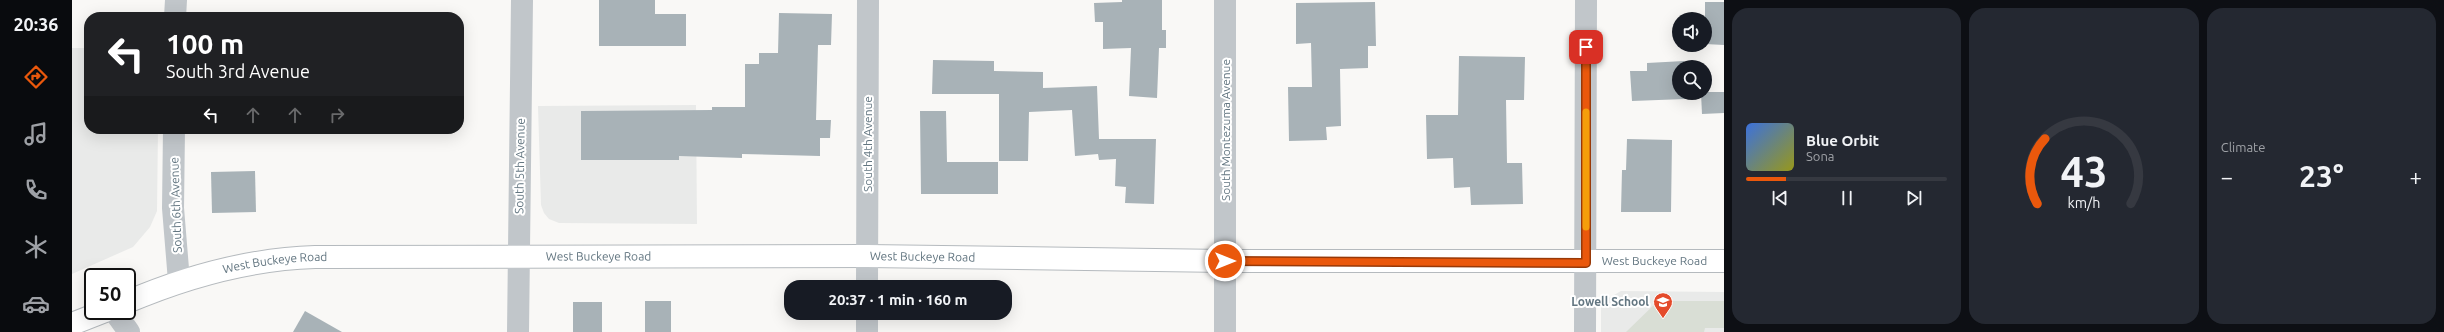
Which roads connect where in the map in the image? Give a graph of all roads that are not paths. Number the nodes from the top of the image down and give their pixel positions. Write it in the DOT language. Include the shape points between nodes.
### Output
graph roads {
  1 [pos="176,0"];
  2 [pos="522,0"];
  3 [pos="868,0"];
  4 [pos="1225,0"];
  5 [pos="1586,0"];
  6 [pos="175,12"];
  7 [pos="174,134"];
  8 [pos="867,256"];
  9 [pos="519,257"];
  10 [pos="1225,261"];
  11 [pos="1724,261"];
  12 [pos="1586,263"];
  13 [pos="867,280"];
  14 [pos="179,281"];
  15 [pos="136,298"];
  16 [pos="84,319"];
  17 [pos="120,320"];
  18 [pos="866,320"];
  19 [pos="72,324"];
  20 [pos="129,332"];
  21 [pos="518,332"];
  22 [pos="866,332"];
  23 [pos="1226,332"];
  24 [pos="1586,332"];
  1 -- 6 [label="street"];
  2 -- 9 [label="street, South 5th Avenue"];
  3 -- 8 [label="street, South 4th Avenue"];
  4 -- 10 [label="street, South Montezuma Avenue"];
  5 -- 12 [label="street"];
  7 -- 14 [label="street, South 6th Avenue" via="173,208"];
  8 -- 9 [label="main road, West Buckeye Road"];
  8 -- 10 [label="main road, West Buckeye Road"];
  8 -- 13 [label="street, South 4th Avenue"];
  9 -- 14 [label="main road, West Buckeye Road" via="291,258 231,266"];
  9 -- 21 [label="street, South 5th Avenue"];
  10 -- 12 [label="main road, West Buckeye Road"];
  10 -- 23 [label="street, South Montezuma Avenue"];
  11 -- 12 [label="main road, West Buckeye Road"];
  12 -- 24 [label="street"];
  14 -- 15 [label="main road, West Buckeye Road"];
  16 -- 19 [label="main road"];
  17 -- 20 [label="street"];
  18 -- 22 [label="street"];
}
